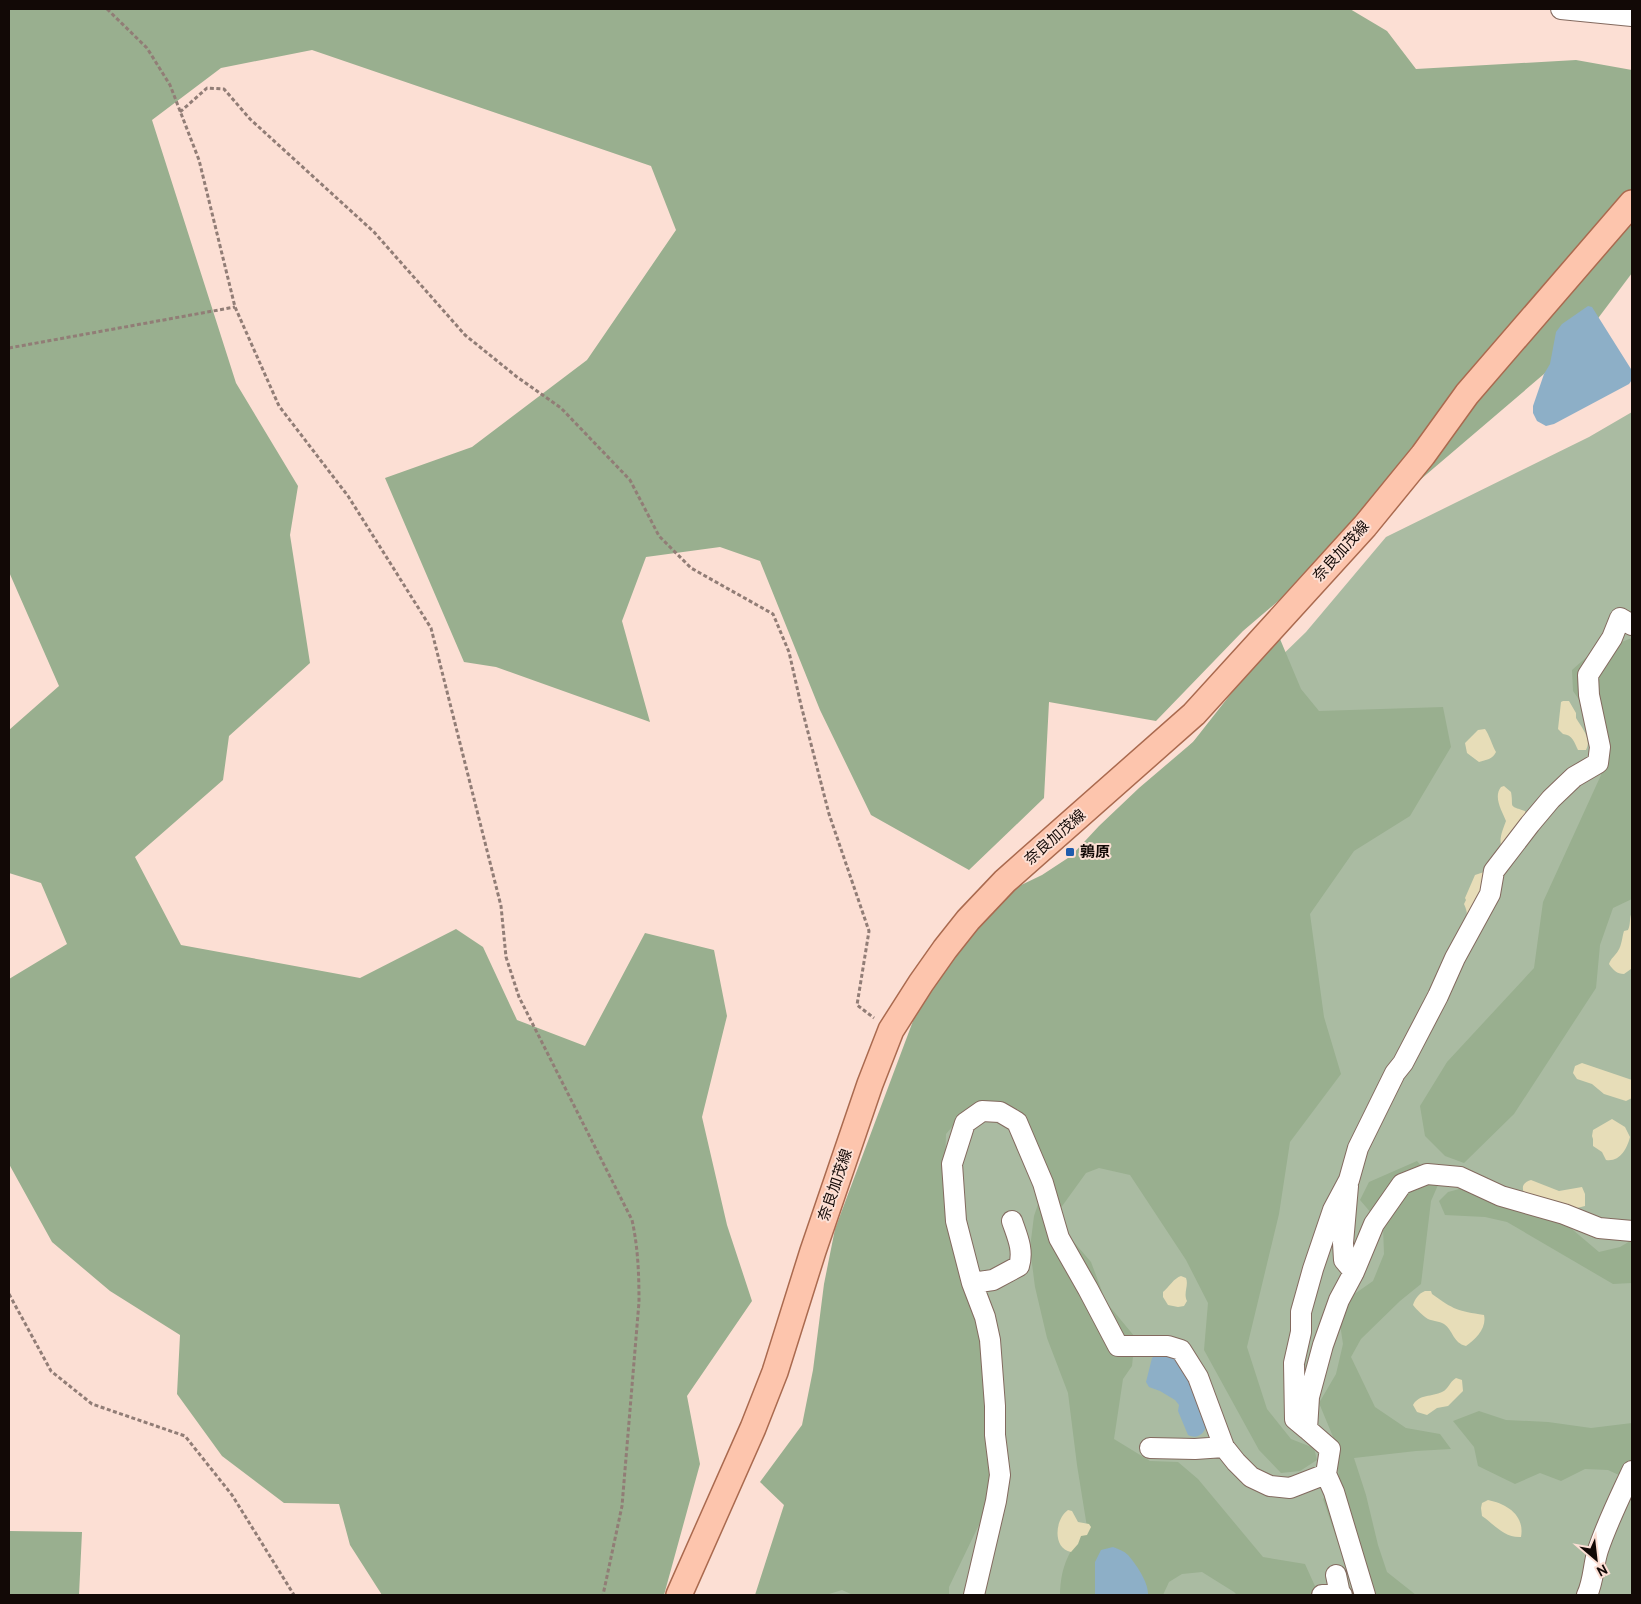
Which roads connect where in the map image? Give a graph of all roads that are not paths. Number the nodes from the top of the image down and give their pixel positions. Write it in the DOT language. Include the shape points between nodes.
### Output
graph roads {
  1 [pos="1561,9"];
  2 [pos="1632,16"];
  3 [pos="1632,203"];
  4 [pos="1632,625"];
  5 [pos="1349,1180"];
  6 [pos="1012,1221"];
  7 [pos="1632,1231"];
  8 [pos="1354,1272"];
  9 [pos="972,1283"];
  10 [pos="1334,1314"];
  11 [pos="1301,1332"];
  12 [pos="1307,1429"];
  13 [pos="1224,1447"];
  14 [pos="1150,1448"];
  15 [pos="1632,1471"];
  16 [pos="1326,1474"];
  17 [pos="1336,1575"];
  18 [pos="680,1595"];
  19 [pos="974,1595"];
  20 [pos="1335,1595"];
  21 [pos="1365,1595"];
  22 [pos="1587,1595"];
  1 -- 2 [label="street"];
  3 -- 18 [label="main road, 奈良加茂線" via="1467,394 1423,455 1358,534 1194,714 1005,881 944,949 891,1030 812,1251 775,1372"];
  4 -- 5 [label="street" via="1620,618 1612,638 1588,675 1600,747 1598,763 1574,777 1551,799 1494,871 1490,894 1358,1148"];
  5 -- 8 [label="street" via="1344,1260"];
  5 -- 11 [label="street" via="1332,1210 1313,1270 1301,1312"];
  6 -- 9 [label="street" via="1022,1258 1019,1266 993,1280"];
  7 -- 8 [label="street" via="1599,1228 1501,1196 1460,1178 1427,1174 1402,1184 1374,1224"];
  8 -- 10 [label="street"];
  9 -- 13 [label="street" via="956,1221 952,1164 965,1123 982,1111 1000,1112 1017,1122 1043,1183 1059,1238 1118,1346 1168,1346 1181,1350 1198,1377"];
  9 -- 19 [label="street" via="990,1340 994,1435 1000,1475"];
  10 -- 11 [label="street"];
  10 -- 12 [label="street" via="1309,1397"];
  11 -- 12 [label="street" via="1294,1363 1295,1420"];
  12 -- 16 [label="street" via="1330,1449"];
  13 -- 14 [label="street"];
  13 -- 16 [label="street" via="1251,1476 1270,1486 1290,1488"];
  15 -- 22 [label="street" via="1598,1551"];
  16 -- 21 [label="street"];
  17 -- 20 [label="street"];
}
